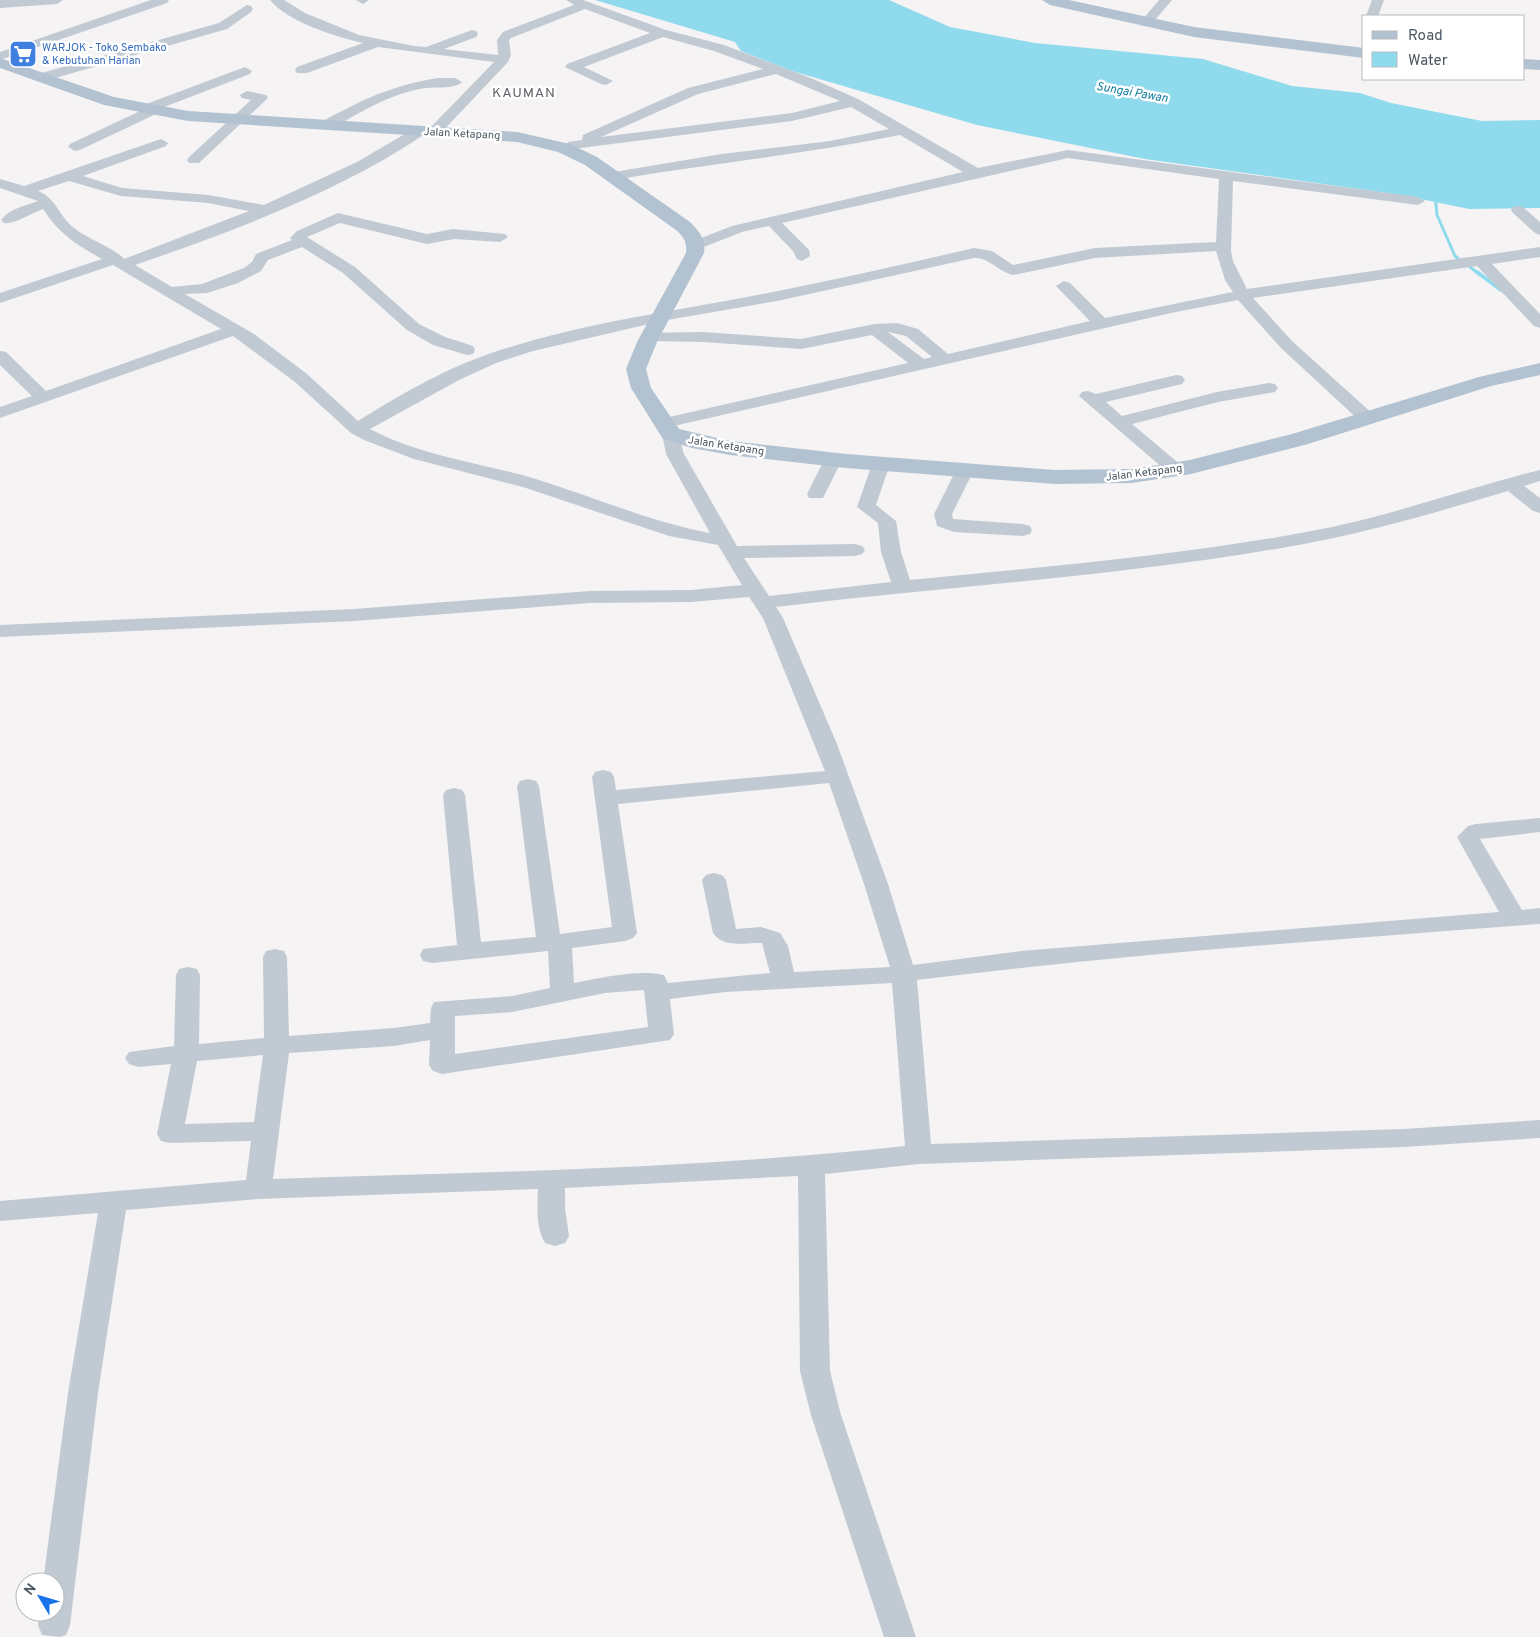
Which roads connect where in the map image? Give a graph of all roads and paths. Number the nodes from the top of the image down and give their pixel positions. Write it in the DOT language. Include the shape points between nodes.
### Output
graph roads {
  1 [pos="57,0"];
  2 [pos="163,0"];
  3 [pos="276,0"];
  4 [pos="572,0"];
  5 [pos="1166,0"];
  6 [pos="1378,0"];
  7 [pos="1060,1"];
  8 [pos="0,4"];
  9 [pos="586,5"];
  10 [pos="247,9"];
  11 [pos="1372,15"];
  12 [pos="1146,23"];
  13 [pos="662,33"];
  14 [pos="472,34"];
  15 [pos="380,42"];
  16 [pos="427,51"];
  17 [pos="1362,53"];
  18 [pos="0,59"];
  19 [pos="503,59"];
  20 [pos="1525,64"];
  21 [pos="1540,65"];
  22 [pos="302,70"];
  23 [pos="776,70"];
  24 [pos="245,71"];
  25 [pos="43,77"];
  26 [pos="606,81"];
  27 [pos="455,82"];
  28 [pos="247,95"];
  29 [pos="853,102"];
  30 [pos="150,110"];
  31 [pos="236,120"];
  32 [pos="326,126"];
  33 [pos="903,130"];
  34 [pos="427,132"];
  35 [pos="161,144"];
  36 [pos="568,146"];
  37 [pos="75,148"];
  38 [pos="194,160"];
  39 [pos="976,173"];
  40 [pos="69,176"];
  41 [pos="614,176"];
  42 [pos="1226,176"];
  43 [pos="0,184"];
  44 [pos="25,192"];
  45 [pos="1418,201"];
  46 [pos="48,203"];
  47 [pos="268,210"];
  48 [pos="1518,210"];
  49 [pos="9,220"];
  50 [pos="772,221"];
  51 [pos="1540,230"];
  52 [pos="500,238"];
  53 [pos="693,238"];
  54 [pos="302,242"];
  55 [pos="1224,246"];
  56 [pos="1540,252"];
  57 [pos="802,256"];
  58 [pos="1481,261"];
  59 [pos="120,262"];
  60 [pos="1064,286"];
  61 [pos="171,292"];
  62 [pos="1241,295"];
  63 [pos="0,298"];
  64 [pos="662,316"];
  65 [pos="1101,323"];
  66 [pos="1540,323"];
  67 [pos="236,330"];
  68 [pos="874,330"];
  69 [pos="650,336"];
  70 [pos="467,350"];
  71 [pos="945,360"];
  72 [pos="4,365"];
  73 [pos="921,365"];
  74 [pos="1540,369"];
  75 [pos="1176,380"];
  76 [pos="1269,388"];
  77 [pos="44,398"];
  78 [pos="0,413"];
  79 [pos="1368,419"];
  80 [pos="1120,422"];
  81 [pos="668,428"];
  82 [pos="357,429"];
  83 [pos="833,460"];
  84 [pos="881,464"];
  85 [pos="965,470"];
  86 [pos="1176,470"];
  87 [pos="1540,475"];
  88 [pos="1511,484"];
  89 [pos="816,494"];
  90 [pos="1540,507"];
  91 [pos="1024,530"];
  92 [pos="728,546"];
  93 [pos="855,550"];
  94 [pos="903,587"];
  95 [pos="760,596"];
  96 [pos="0,631"];
  97 [pos="830,758"];
  98 [pos="528,786"];
  99 [pos="454,795"];
  100 [pos="1540,825"];
  101 [pos="714,880"];
  102 [pos="1540,916"];
  103 [pos="1515,918"];
  104 [pos="554,942"];
  105 [pos="470,951"];
  106 [pos="432,954"];
  107 [pos="275,957"];
  108 [pos="904,974"];
  109 [pos="188,975"];
  110 [pos="784,982"];
  111 [pos="657,992"];
  112 [pos="563,995"];
  113 [pos="443,1029"];
  114 [pos="277,1044"];
  115 [pos="186,1053"];
  116 [pos="138,1058"];
  117 [pos="1540,1129"];
  118 [pos="265,1131"];
  119 [pos="919,1154"];
  120 [pos="811,1166"];
  121 [pos="552,1179"];
  122 [pos="258,1189"];
  123 [pos="114,1201"];
  124 [pos="0,1211"];
  125 [pos="555,1236"];
  126 [pos="54,1624"];
  127 [pos="900,1637"];
  1 -- 8 [label="street"];
  2 -- 18 [label="street"];
  3 -- 15 [label="street" via="320,26"];
  4 -- 9 [label="street"];
  5 -- 12 [label="street"];
  6 -- 11 [label="street"];
  7 -- 12 [label="main road"];
  9 -- 13 [label="street"];
  9 -- 19 [label="street" via="507,34 503,40"];
  10 -- 25 [label="street" via="223,26"];
  12 -- 17 [label="main road" via="1228,37"];
  13 -- 23 [label="street" via="719,48"];
  13 -- 26 [label="street" via="572,67"];
  14 -- 16 [label="street"];
  15 -- 16 [label="street"];
  15 -- 22 [label="street"];
  16 -- 19 [label="street"];
  18 -- 25 [label="main road, Jalan Ketapang"];
  19 -- 34 [label="street"];
  20 -- 21 [label="main road"];
  23 -- 29 [label="street"];
  23 -- 36 [label="street" via="693,90"];
  24 -- 30 [label="street"];
  25 -- 30 [label="main road, Jalan Ketapang" via="110,101"];
  27 -- 32 [label="street" via="436,81 413,86 358,108"];
  28 -- 31 [label="street" via="261,98"];
  29 -- 33 [label="street"];
  29 -- 36 [label="street" via="792,117"];
  30 -- 31 [label="main road, Jalan Ketapang"];
  30 -- 37 [label="street"];
  31 -- 32 [label="main road, Jalan Ketapang"];
  31 -- 38 [label="street"];
  32 -- 34 [label="main road, Jalan Ketapang"];
  33 -- 39 [label="street"];
  33 -- 41 [label="street" via="830,145"];
  34 -- 36 [label="main road, Jalan Ketapang" via="517,137"];
  34 -- 47 [label="street"];
  35 -- 40 [label="street"];
  36 -- 41 [label="main road, Jalan Ketapang"];
  39 -- 42 [label="street" via="1075,154"];
  39 -- 50 [label="street"];
  40 -- 44 [label="street"];
  40 -- 47 [label="street" via="121,192 208,199"];
  41 -- 53 [label="main road, Jalan Ketapang"];
  42 -- 45 [label="street"];
  42 -- 55 [label="street"];
  43 -- 44 [label="street"];
  44 -- 46 [label="street"];
  46 -- 49 [label="street" via="20,212"];
  46 -- 59 [label="street" via="61,224 74,236"];
  47 -- 59 [label="street" via="197,238"];
  48 -- 51 [label="street"];
  50 -- 53 [label="street"];
  50 -- 57 [label="street" via="801,250"];
  52 -- 54 [label="street" via="453,234 436,240 427,239 338,218 302,234 298,238"];
  53 -- 64 [label="main road" via="692,262"];
  54 -- 61 [label="street" via="262,257 248,272 203,290 184,288"];
  54 -- 70 [label="street" via="349,270 413,327 439,341"];
  55 -- 62 [label="street" via="1230,274"];
  55 -- 64 [label="street" via="1095,252 1013,270 989,254 980,252 777,296"];
  56 -- 58 [label="street"];
  58 -- 62 [label="street"];
  58 -- 66 [label="street"];
  59 -- 61 [label="street"];
  59 -- 63 [label="street"];
  60 -- 65 [label="street"];
  61 -- 67 [label="street"];
  62 -- 65 [label="street"];
  62 -- 79 [label="street" via="1264,322"];
  64 -- 69 [label="main road"];
  64 -- 82 [label="street" via="490,359 429,388"];
  65 -- 71 [label="street"];
  67 -- 77 [label="street"];
  67 -- 82 [label="street" via="301,378"];
  68 -- 69 [label="street" via="801,344 703,336"];
  68 -- 71 [label="street" via="896,326 907,328"];
  68 -- 73 [label="street"];
  69 -- 81 [label="main road" via="638,360 637,379"];
  71 -- 73 [label="street"];
  72 -- 77 [label="street"];
  73 -- 81 [label="street"];
  74 -- 79 [label="main road, Jalan Ketapang"];
  75 -- 80 [label="street" via="1090,398"];
  76 -- 80 [label="street"];
  77 -- 78 [label="street"];
  79 -- 86 [label="main road, Jalan Ketapang"];
  80 -- 86 [label="street"];
  81 -- 83 [label="main road, Jalan Ketapang" via="685,440"];
  81 -- 92 [label="street" via="675,454"];
  82 -- 92 [label="street" via="438,461 521,481"];
  83 -- 84 [label="main road, Jalan Ketapang"];
  83 -- 89 [label="street"];
  84 -- 85 [label="main road, Jalan Ketapang"];
  84 -- 94 [label="street" via="866,507 887,521 891,552"];
  85 -- 86 [label="main road, Jalan Ketapang" via="1101,478"];
  85 -- 91 [label="street" via="943,514 944,522 954,526"];
  87 -- 88 [label="street"];
  88 -- 90 [label="street"];
  88 -- 94 [label="street" via="1378,522 1267,545"];
  92 -- 93 [label="street"];
  92 -- 95 [label="street"];
  94 -- 95 [label="street"];
  95 -- 96 [label="street" via="590,598 354,615"];
  95 -- 97 [label="street" via="792,660"];
  97 -- 104 [label="street" via="604,787 625,933"];
  97 -- 108 [label="street" via="876,884"];
  98 -- 104 [label="street"];
  99 -- 105 [label="street"];
  100 -- 103 [label="street" via="1481,830 1468,837"];
  101 -- 110 [label="street" via="725,933 772,938"];
  102 -- 103 [label="street"];
  103 -- 108 [label="street" via="1021,959"];
  104 -- 105 [label="street"];
  104 -- 112 [label="street"];
  105 -- 106 [label="street"];
  107 -- 114 [label="street"];
  108 -- 110 [label="street"];
  108 -- 119 [label="street"];
  109 -- 115 [label="street"];
  110 -- 111 [label="street"];
  111 -- 112 [label="street" via="655,980 605,985"];
  111 -- 113 [label="street" via="661,1034 442,1065"];
  112 -- 113 [label="street" via="512,1004 443,1008"];
  113 -- 114 [label="street" via="394,1037"];
  114 -- 115 [label="street"];
  114 -- 118 [label="street"];
  115 -- 116 [label="street"];
  115 -- 118 [label="street" via="170,1134"];
  117 -- 119 [label="street" via="1404,1138"];
  118 -- 122 [label="street"];
  119 -- 120 [label="street"];
  120 -- 121 [label="street"];
  120 -- 127 [label="street" via="815,1371 826,1415"];
  121 -- 122 [label="street"];
  121 -- 125 [label="street" via="551,1208"];
  122 -- 123 [label="street"];
  123 -- 124 [label="street"];
  123 -- 126 [label="street" via="80,1410"];
}
